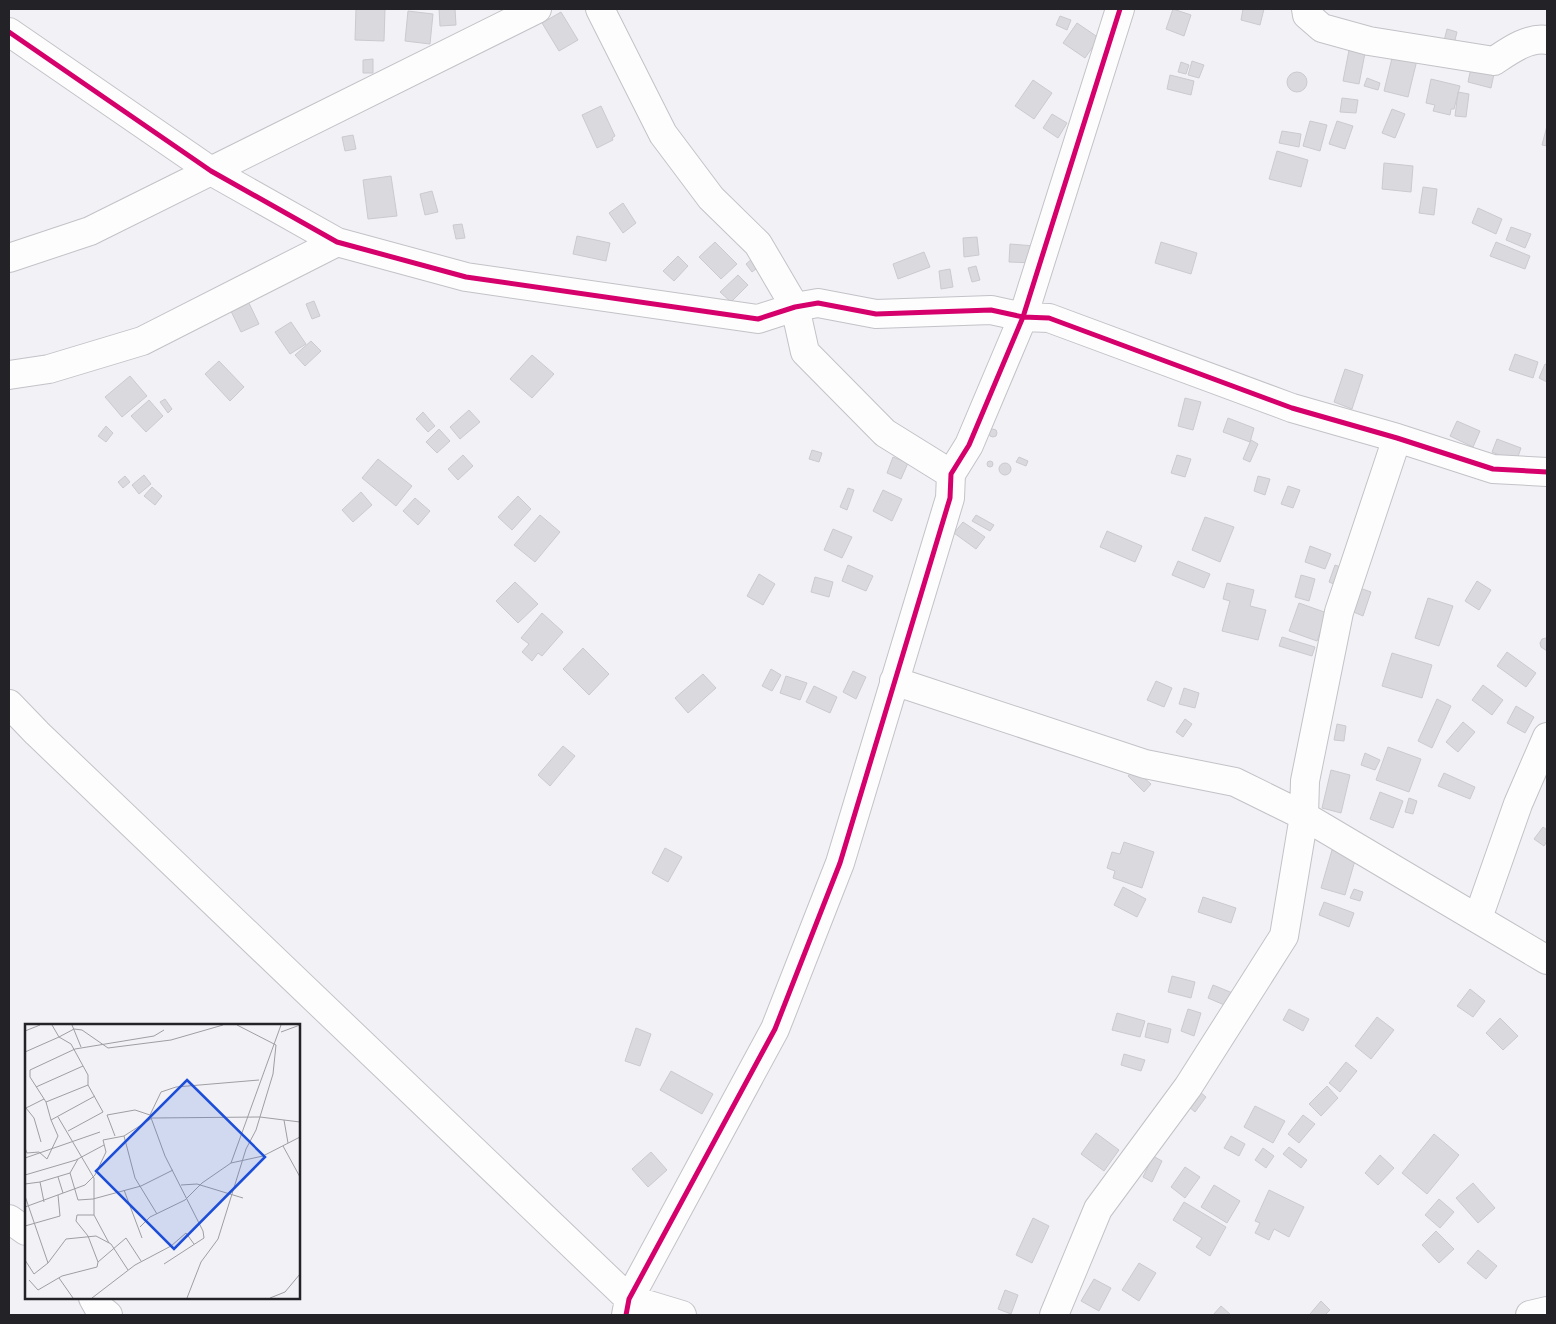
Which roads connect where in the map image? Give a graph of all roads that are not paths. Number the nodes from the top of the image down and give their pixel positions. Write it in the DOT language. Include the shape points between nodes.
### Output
graph roads {
  1 [pos="537,9"];
  2 [pos="600,9"];
  3 [pos="1120,9"];
  4 [pos="1306,9"];
  5 [pos="9,32"];
  6 [pos="1547,40"];
  7 [pos="211,171"];
  8 [pos="337,242"];
  9 [pos="9,258"];
  10 [pos="795,307"];
  11 [pos="1023,317"];
  12 [pos="9,375"];
  13 [pos="1397,438"];
  14 [pos="1547,472"];
  15 [pos="951,474"];
  16 [pos="894,681"];
  17 [pos="9,704"];
  18 [pos="1547,737"];
  19 [pos="1304,816"];
  20 [pos="1478,918"];
  21 [pos="1547,960"];
  22 [pos="9,1219"];
  23 [pos="25,1230"];
  24 [pos="94,1299"];
  25 [pos="628,1307"];
  26 [pos="1547,1311"];
  27 [pos="108,1315"];
  28 [pos="682,1315"];
  29 [pos="1054,1315"];
  30 [pos="1530,1315"];
  1 -- 7 [label="street"];
  2 -- 10 [label="street" via="664,134 711,198 758,244"];
  3 -- 11 [label="street"];
  4 -- 6 [label="street" via="1307,15 1322,28 1369,41 1494,61 1537,39"];
  5 -- 7 [label="street"];
  7 -- 8 [label="street"];
  7 -- 9 [label="street" via="90,231"];
  8 -- 10 [label="street" via="466,276 758,319"];
  8 -- 12 [label="street" via="142,340 49,369"];
  10 -- 11 [label="street" via="818,303 876,314 991,310"];
  10 -- 15 [label="street" via="805,352 885,433"];
  11 -- 13 [label="street" via="1049,318 1292,408"];
  11 -- 15 [label="street" via="969,445"];
  13 -- 14 [label="street" via="1493,469"];
  13 -- 19 [label="street" via="1339,612 1305,781"];
  15 -- 16 [label="street" via="950,498"];
  16 -- 19 [label="street" via="1145,764 1235,782"];
  16 -- 25 [label="street" via="840,863 775,1029"];
  17 -- 25 [label="street"];
  18 -- 20 [label="street" via="1518,804"];
  19 -- 20 [label="street"];
  19 -- 29 [label="street" via="1284,936 1188,1087 1098,1209"];
  20 -- 21 [label="street"];
  22 -- 23 [label="street"];
  24 -- 27 [label="street"];
  25 -- 28 [label="street"];
  26 -- 30 [label="street"];
}
